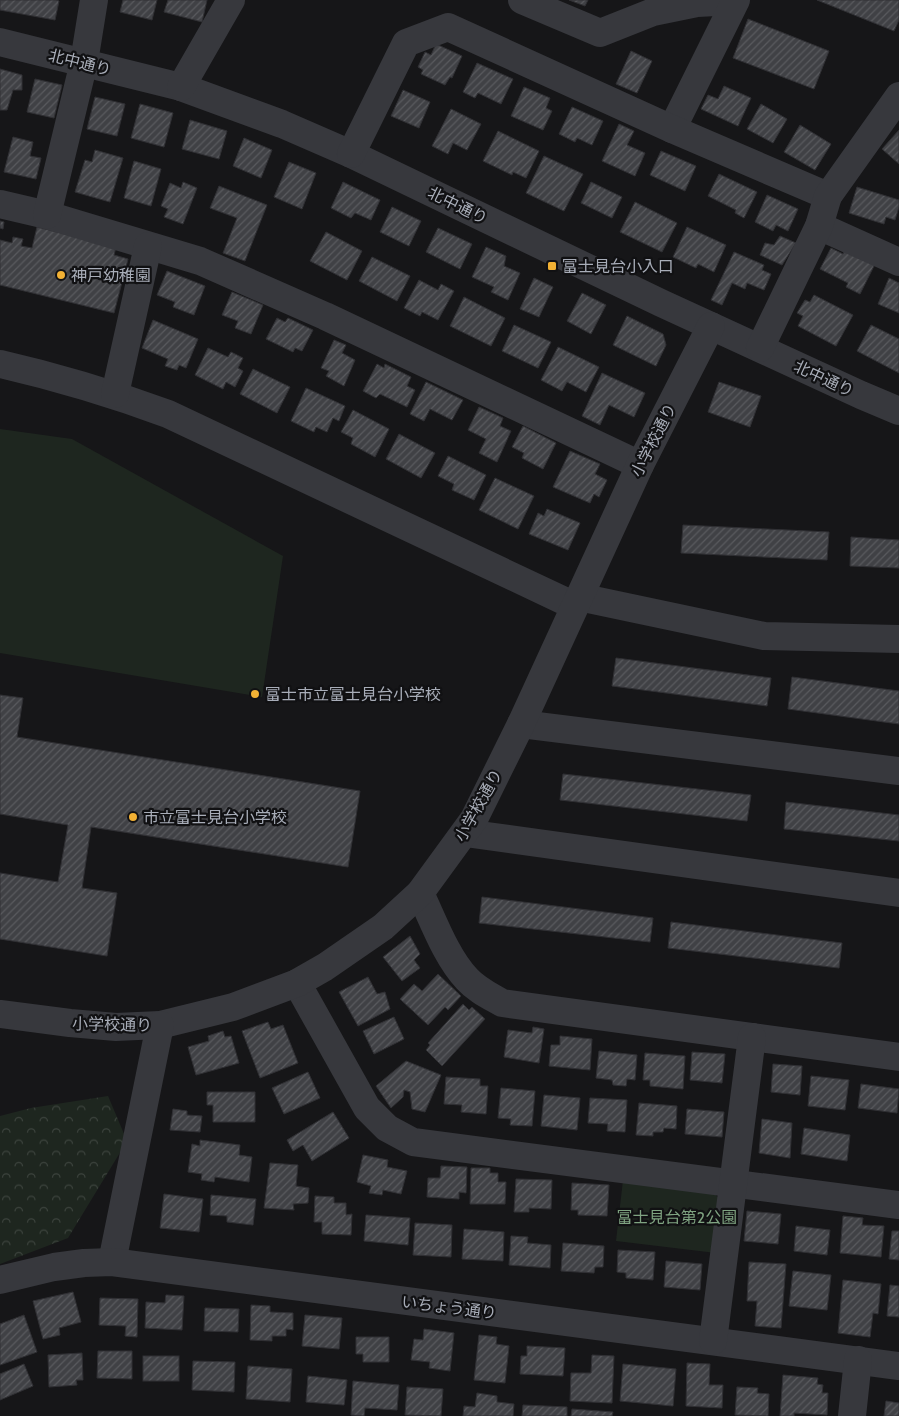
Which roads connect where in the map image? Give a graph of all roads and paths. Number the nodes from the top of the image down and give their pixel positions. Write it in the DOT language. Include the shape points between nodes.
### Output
graph roads {
  1 [pos="94,0"];
  2 [pos="231,0"];
  3 [pos="522,0"];
  4 [pos="735,1"];
  5 [pos="0,42"];
  6 [pos="84,62"];
  7 [pos="181,87"];
  8 [pos="899,96"];
  9 [pos="672,129"];
  10 [pos="350,154"];
  11 [pos="828,196"];
  12 [pos="0,204"];
  13 [pos="47,215"];
  14 [pos="820,226"];
  15 [pos="148,246"];
  16 [pos="899,262"];
  17 [pos="712,326"];
  18 [pos="760,348"];
  19 [pos="0,364"];
  20 [pos="115,394"];
  21 [pos="899,411"];
  22 [pos="640,465"];
  23 [pos="577,602"];
  24 [pos="899,639"];
  25 [pos="521,724"];
  26 [pos="899,771"];
  27 [pos="465,832"];
  28 [pos="420,893"];
  29 [pos="899,893"];
  30 [pos="297,983"];
  31 [pos="0,1014"];
  32 [pos="160,1025"];
  33 [pos="752,1037"];
  34 [pos="899,1057"];
  35 [pos="734,1184"];
  36 [pos="899,1205"];
  37 [pos="112,1262"];
  38 [pos="0,1280"];
  39 [pos="713,1341"];
  40 [pos="858,1360"];
  41 [pos="899,1366"];
  42 [pos="852,1416"];
  1 -- 6 [label="street"];
  2 -- 7 [label="street"];
  3 -- 4 [label="street" via="600,33 654,12 697,3"];
  4 -- 9 [label="street"];
  5 -- 6 [label="street, 北中通り"];
  6 -- 7 [label="street, 北中通り"];
  6 -- 13 [label="street"];
  7 -- 10 [label="street, 北中通り" via="282,124"];
  8 -- 11 [label="street"];
  9 -- 10 [label="street" via="448,28 406,43"];
  9 -- 11 [label="street"];
  10 -- 17 [label="street, 北中通り"];
  11 -- 14 [label="street"];
  12 -- 13 [label="street"];
  13 -- 15 [label="street"];
  14 -- 16 [label="street"];
  14 -- 18 [label="street"];
  15 -- 20 [label="street"];
  15 -- 22 [label="street" via="200,261 325,316"];
  17 -- 18 [label="street, 北中通り"];
  17 -- 22 [label="street, 小学校通り"];
  18 -- 21 [label="street, 北中通り"];
  19 -- 20 [label="street"];
  20 -- 23 [label="street" via="168,414"];
  22 -- 23 [label="street, 小学校通り"];
  23 -- 24 [label="street" via="764,636"];
  23 -- 25 [label="street, 小学校通り"];
  25 -- 26 [label="street"];
  25 -- 27 [label="street, 小学校通り"];
  27 -- 28 [label="street, 小学校通り"];
  27 -- 29 [label="street"];
  28 -- 30 [label="street, 小学校通り" via="369,938"];
  28 -- 33 [label="street" via="452,959 466,979 502,1003"];
  30 -- 32 [label="street, 小学校通り" via="233,1007"];
  30 -- 35 [label="street" via="367,1108 387,1128 413,1142"];
  31 -- 32 [label="street, 小学校通り" via="70,1024"];
  32 -- 37 [label="street"];
  33 -- 34 [label="street"];
  33 -- 35 [label="street"];
  35 -- 36 [label="street"];
  35 -- 39 [label="street"];
  37 -- 38 [label="street, いちょう通り" via="54,1267"];
  37 -- 39 [label="street, いちょう通り"];
  39 -- 40 [label="street, いちょう通り"];
  40 -- 41 [label="street, いちょう通り"];
  40 -- 42 [label="street"];
}
